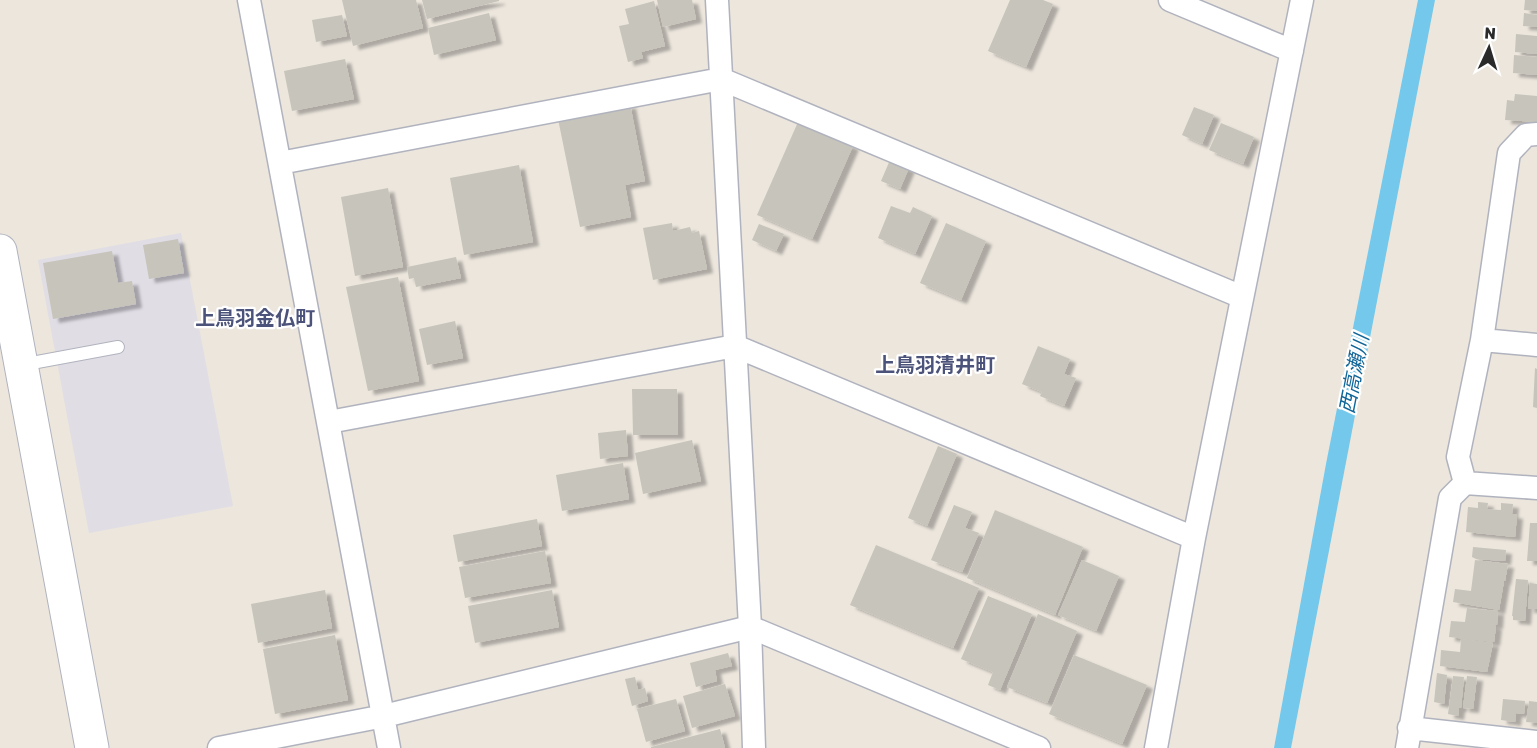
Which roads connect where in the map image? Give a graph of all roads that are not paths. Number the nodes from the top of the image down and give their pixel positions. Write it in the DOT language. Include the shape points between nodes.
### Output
graph roads {
  1 [pos="249,0"];
  2 [pos="717,0"];
  3 [pos="1170,0"];
  4 [pos="1302,0"];
  5 [pos="1292,51"];
  6 [pos="721,79"];
  7 [pos="1537,134"];
  8 [pos="280,163"];
  9 [pos="0,251"];
  10 [pos="1242,297"];
  11 [pos="1482,340"];
  12 [pos="1537,345"];
  13 [pos="735,346"];
  14 [pos="117,347"];
  15 [pos="20,365"];
  16 [pos="328,422"];
  17 [pos="1465,483"];
  18 [pos="1537,488"];
  19 [pos="1194,538"];
  20 [pos="750,627"];
  21 [pos="384,716"];
  22 [pos="1408,738"];
  23 [pos="1479,742"];
  24 [pos="1537,742"];
  25 [pos="92,748"];
  26 [pos="219,748"];
  27 [pos="389,748"];
  28 [pos="754,748"];
  29 [pos="1039,748"];
  30 [pos="1156,748"];
  1 -- 8 [label="street"];
  2 -- 6 [label="street"];
  3 -- 5 [label="street"];
  4 -- 5 [label="street"];
  5 -- 10 [label="street"];
  6 -- 8 [label="street"];
  6 -- 10 [label="street"];
  6 -- 13 [label="street"];
  7 -- 11 [label="street" via="1526,135 1509,153"];
  8 -- 16 [label="street"];
  9 -- 15 [label="street"];
  10 -- 19 [label="street"];
  11 -- 12 [label="street"];
  11 -- 17 [label="street" via="1458,457"];
  13 -- 16 [label="street"];
  13 -- 19 [label="street"];
  13 -- 20 [label="street"];
  14 -- 15 [label="lane"];
  15 -- 25 [label="street"];
  16 -- 21 [label="street"];
  17 -- 18 [label="street"];
  17 -- 22 [label="street" via="1450,498"];
  19 -- 30 [label="street"];
  20 -- 21 [label="street"];
  20 -- 28 [label="street"];
  20 -- 29 [label="street"];
  21 -- 26 [label="street"];
  21 -- 27 [label="street"];
  22 -- 23 [label="street"];
  23 -- 24 [label="street"];
}
